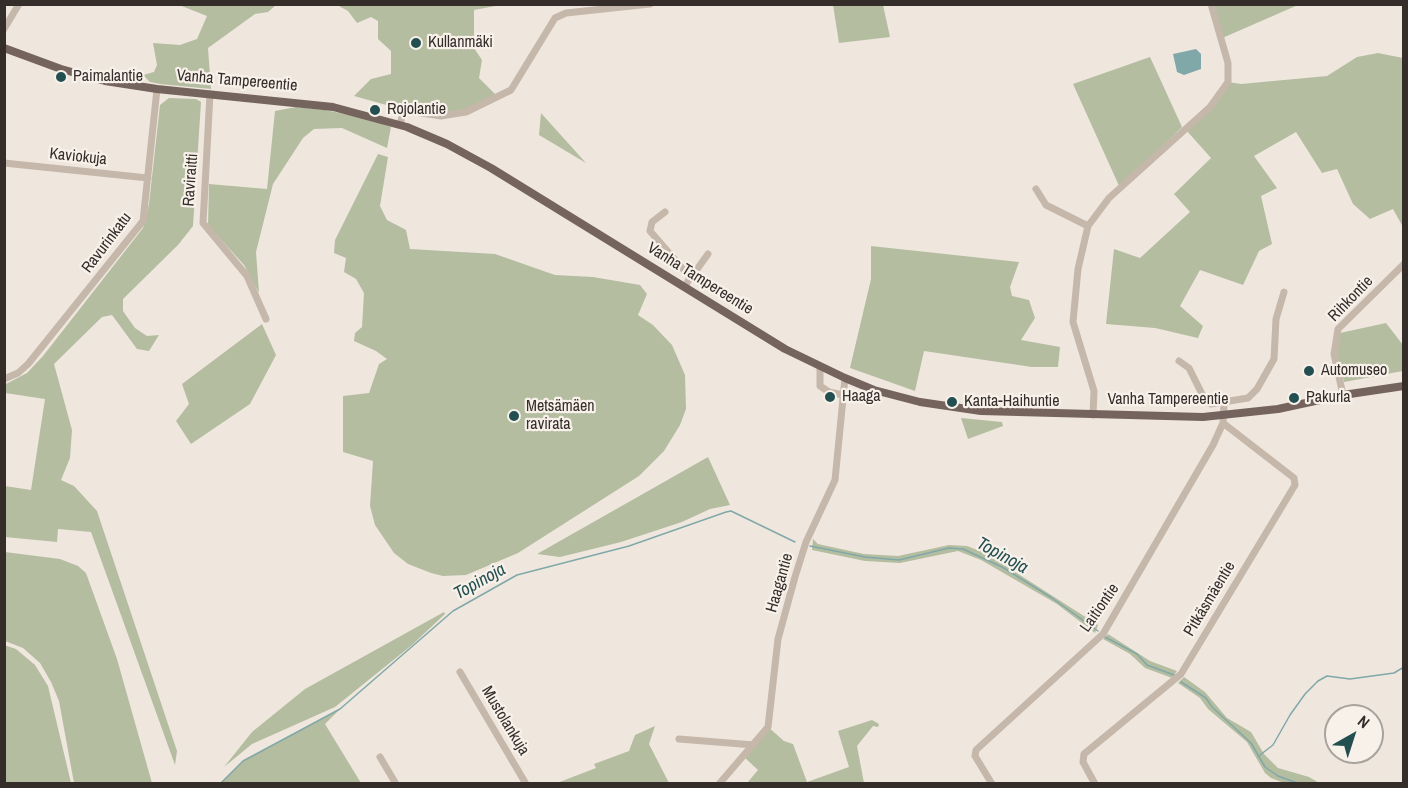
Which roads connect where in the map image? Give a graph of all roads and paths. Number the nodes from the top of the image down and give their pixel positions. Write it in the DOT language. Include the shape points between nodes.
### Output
graph roads {
  1 [pos="19,4"];
  2 [pos="650,4"];
  3 [pos="1211,4"];
  4 [pos="4,29"];
  5 [pos="4,48"];
  6 [pos="157,89"];
  7 [pos="210,94"];
  8 [pos="400,124"];
  9 [pos="4,163"];
  10 [pos="148,178"];
  11 [pos="1035,189"];
  12 [pos="665,212"];
  13 [pos="1088,226"];
  14 [pos="708,254"];
  15 [pos="1404,264"];
  16 [pos="690,279"];
  17 [pos="685,287"];
  18 [pos="1284,292"];
  19 [pos="266,319"];
  20 [pos="1179,361"];
  21 [pos="820,367"];
  22 [pos="845,378"];
  23 [pos="4,379"];
  24 [pos="1404,386"];
  25 [pos="843,395"];
  26 [pos="1344,395"];
  27 [pos="1224,403"];
  28 [pos="1092,415"];
  29 [pos="1224,420"];
  30 [pos="460,672"];
  31 [pos="679,739"];
  32 [pos="754,745"];
  33 [pos="380,757"];
  34 [pos="396,783"];
  35 [pos="526,783"];
  36 [pos="719,783"];
  37 [pos="992,783"];
  38 [pos="1095,783"];
  1 -- 4 [label="street"];
  2 -- 8 [label="street" via="555,18 511,90 466,112 441,116 408,111"];
  3 -- 13 [label="street" via="1228,63 1228,82 1210,107 1109,198"];
  5 -- 6 [label="main road, Vanha Tampereentie" via="81,75"];
  6 -- 7 [label="main road, Vanha Tampereentie"];
  6 -- 10 [label="street, Ravurinkatu"];
  7 -- 8 [label="main road, Vanha Tampereentie" via="333,107"];
  7 -- 19 [label="street, Raviraitti" via="203,223 247,276"];
  8 -- 17 [label="main road, Vanha Tampereentie" via="491,168"];
  9 -- 10 [label="street, Kaviokuja"];
  10 -- 23 [label="street, Ravurinkatu" via="143,221 137,231 28,364"];
  11 -- 13 [label="street" via="1046,205"];
  12 -- 16 [label="street" via="652,222 650,231"];
  13 -- 28 [label="street" via="1078,269 1073,322 1094,391"];
  14 -- 16 [label="street"];
  15 -- 26 [label="street, Rihkontie" via="1338,329 1334,349"];
  16 -- 17 [label="street"];
  17 -- 21 [label="main road, Vanha Tampereentie"];
  18 -- 27 [label="street" via="1276,319 1274,359 1248,399"];
  20 -- 27 [label="street" via="1189,368 1206,402"];
  21 -- 22 [label="main road, Vanha Tampereentie"];
  21 -- 25 [label="street" via="820,386"];
  22 -- 25 [label="street, Haagantie"];
  22 -- 28 [label="main road, Vanha Tampereentie" via="886,393 954,408"];
  24 -- 26 [label="main road, Vanha Tampereentie"];
  25 -- 32 [label="street, Haagantie" via="835,480 806,542 778,639 768,727"];
  26 -- 29 [label="main road, Vanha Tampereentie"];
  27 -- 29 [label="street"];
  28 -- 29 [label="main road, Vanha Tampereentie"];
  29 -- 37 [label="street, Laitiontie" via="1103,634 976,750 975,756"];
  29 -- 38 [label="street, Pitkäsmäentie" via="1294,478 1295,485 1181,674 1084,754 1083,762"];
  30 -- 35 [label="street, Mustolankuja"];
  31 -- 32 [label="street"];
  32 -- 36 [label="street, Haagantie"];
  33 -- 34 [label="street"];
}
